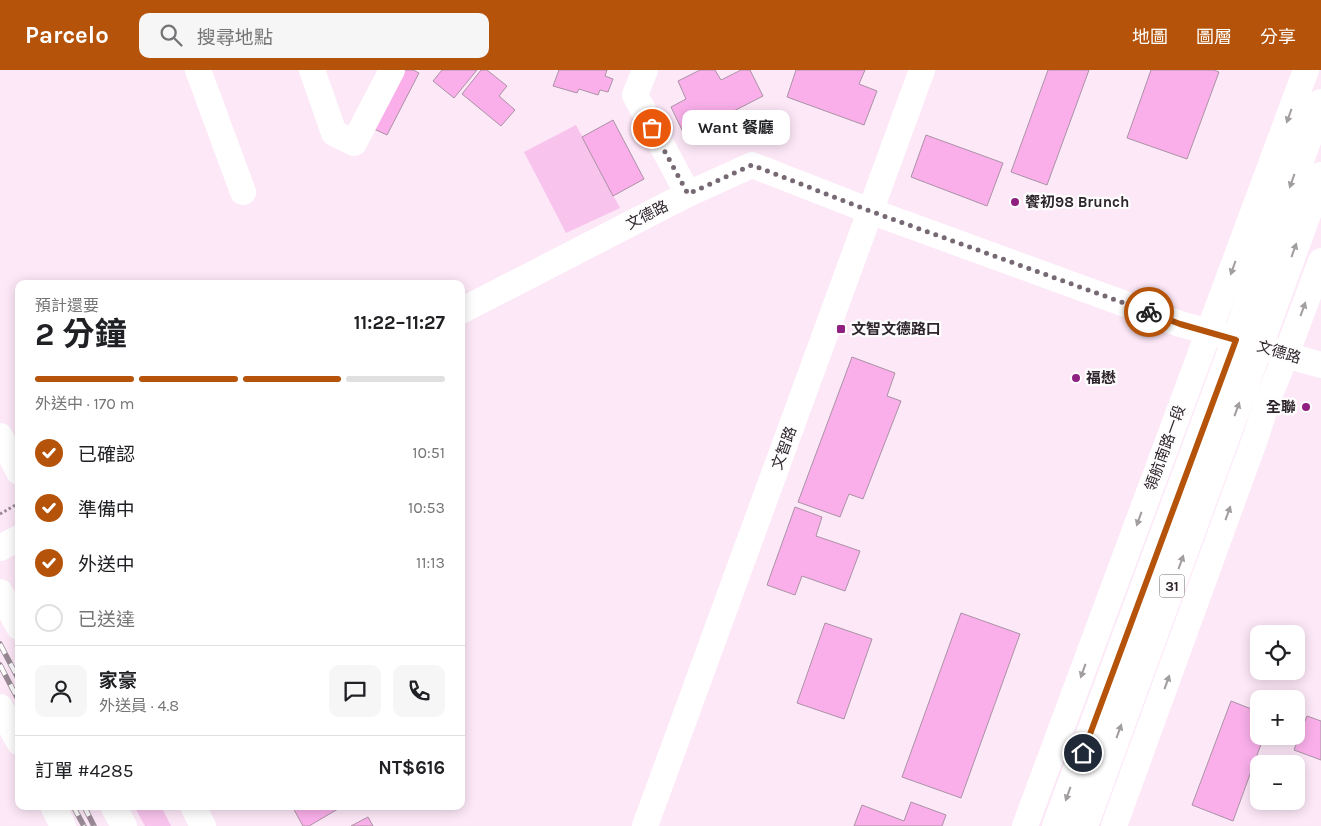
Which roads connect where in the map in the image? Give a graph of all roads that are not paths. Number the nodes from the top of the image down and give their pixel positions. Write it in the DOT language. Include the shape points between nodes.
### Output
graph roads {
  1 [pos="198,70"];
  2 [pos="312,70"];
  3 [pos="392,70"];
  4 [pos="644,70"];
  5 [pos="922,70"];
  6 [pos="1306,70"];
  7 [pos="1321,103"];
  8 [pos="1321,176"];
  9 [pos="243,192"];
  10 [pos="688,194"];
  11 [pos="870,211"];
  12 [pos="1321,261"];
  13 [pos="465,309"];
  14 [pos="1209,331"];
  15 [pos="1248,342"];
  16 [pos="1286,355"];
  17 [pos="1321,365"];
  18 [pos="0,436"];
  19 [pos="15,464"];
  20 [pos="15,540"];
  21 [pos="0,548"];
  22 [pos="0,592"];
  23 [pos="15,620"];
  24 [pos="0,707"];
  25 [pos="15,735"];
  26 [pos="55,810"];
  27 [pos="115,810"];
  28 [pos="195,810"];
  29 [pos="63,826"];
  30 [pos="124,826"];
  31 [pos="203,826"];
  32 [pos="645,826"];
  33 [pos="1026,826"];
  34 [pos="1056,826"];
  35 [pos="1084,826"];
  36 [pos="1114,826"];
  1 -- 9 [label="street"];
  2 -- 3 [label="street" via="334,133 354,142"];
  4 -- 10 [label="street" via="635,95"];
  5 -- 11 [label="street, 文智路"];
  6 -- 14 [label="street, 領航南路一段, one-way"];
  7 -- 15 [label="main road, 領航南路一段 / 31, one-way" via="1255,283"];
  15 -- 8 [label="main road, 領航南路一段 / 31, one-way"];
  10 -- 11 [label="street, 文德路" via="752,165"];
  10 -- 13 [label="street, 文德路"];
  11 -- 14 [label="street, 文德路" via="1180,324"];
  11 -- 32 [label="street, 文智路"];
  16 -- 12 [label="street, 31, one-way"];
  14 -- 15 [label="street, 文德路"];
  14 -- 33 [label="street, 領航南路一段, one-way"];
  15 -- 16 [label="street, 文德路"];
  15 -- 34 [label="main road, 領航南路一段 / 31, one-way"];
  35 -- 15 [label="main road, 領航南路一段 / 31, one-way"];
  16 -- 17 [label="street, 文德路"];
  36 -- 16 [label="street, 31, one-way"];
  18 -- 19 [label="street"];
  20 -- 21 [label="street"];
  22 -- 23 [label="street"];
  24 -- 25 [label="street"];
  26 -- 29 [label="street"];
  27 -- 30 [label="street"];
  28 -- 31 [label="street"];
}
